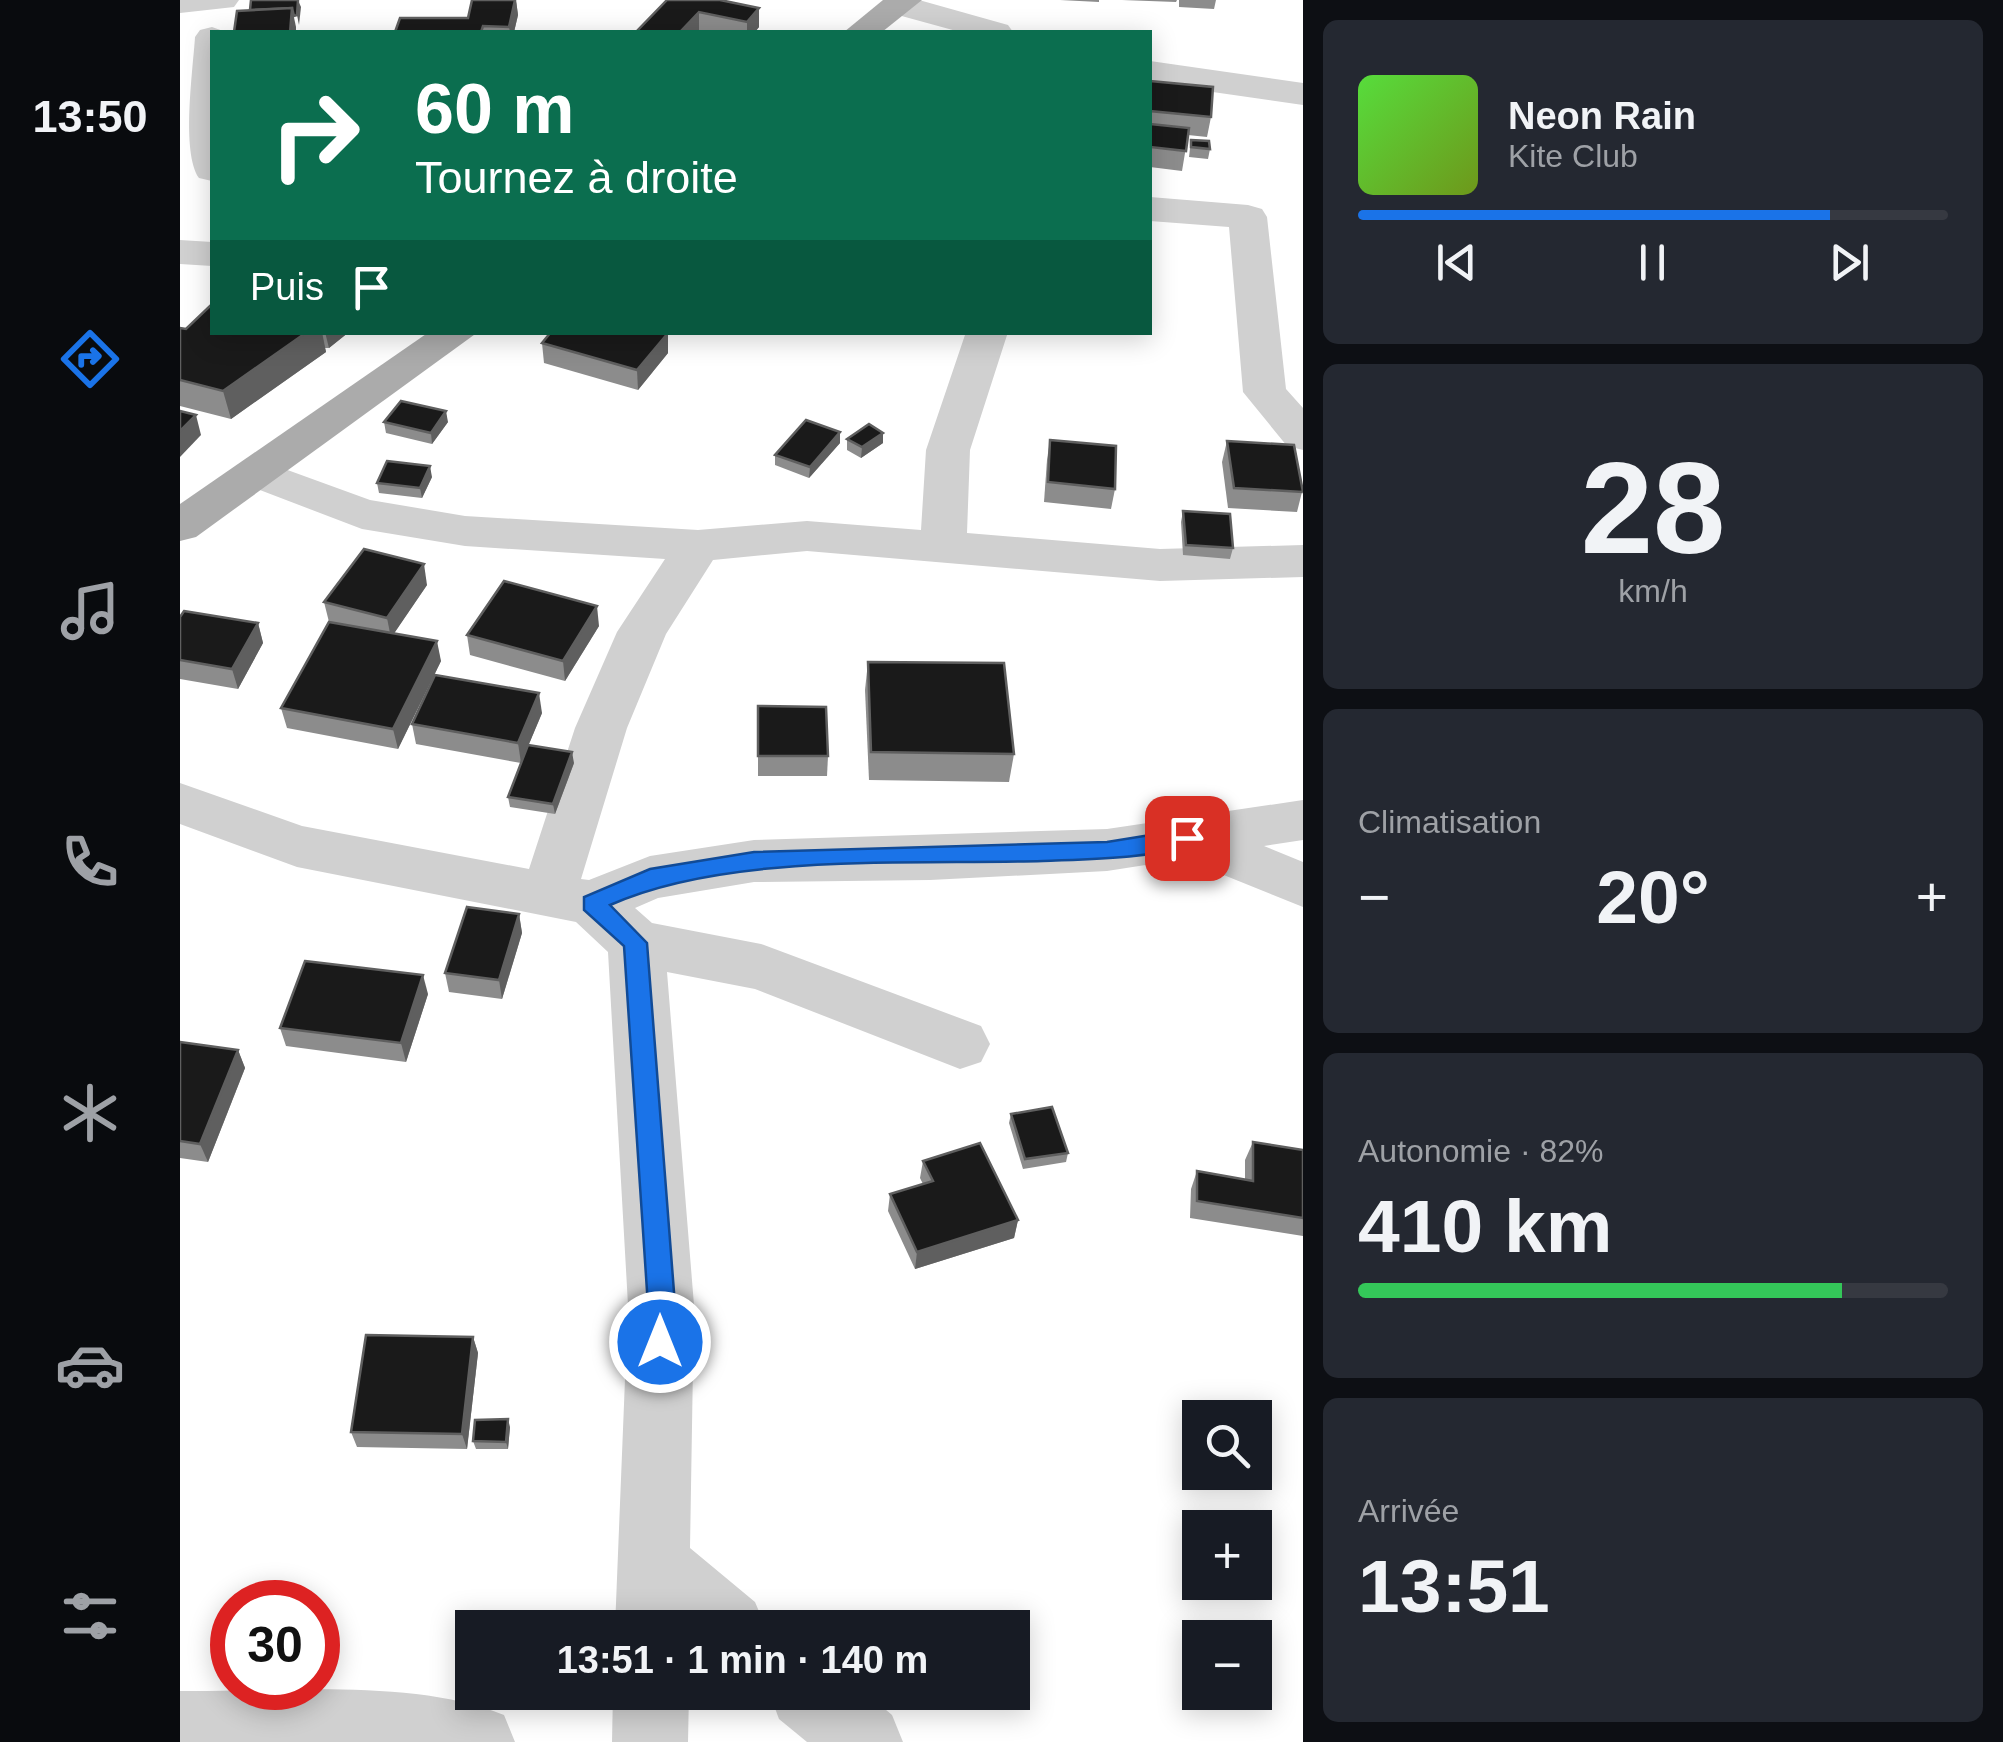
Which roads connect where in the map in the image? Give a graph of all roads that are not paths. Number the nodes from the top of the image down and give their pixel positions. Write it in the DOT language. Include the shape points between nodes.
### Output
graph roads {
  1 [pos="214,0"];
  2 [pos="222,0"];
  3 [pos="902,2"];
  4 [pos="180,3"];
  5 [pos="213,30"];
  6 [pos="864,30"];
  7 [pos="990,30"];
  8 [pos="1152,72"];
  9 [pos="1303,94"];
  10 [pos="210,108"];
  11 [pos="210,145"];
  12 [pos="1152,208"];
  13 [pos="180,252"];
  14 [pos="210,254"];
  15 [pos="453,335"];
  16 [pos="986,335"];
  17 [pos="1303,436"];
  18 [pos="260,474"];
  19 [pos="180,526"];
  20 [pos="698,546"];
  21 [pos="942,546"];
  22 [pos="1303,562"];
  23 [pos="180,803"];
  24 [pos="1303,820"];
  25 [pos="1187,838"];
  26 [pos="1303,885"];
  27 [pos="592,914"];
  28 [pos="960,1044"];
  29 [pos="652,1595"];
  30 [pos="687,1610"];
  31 [pos="651,1710"];
  32 [pos="828,1710"];
  33 [pos="180,1729"];
  34 [pos="477,1742"];
  35 [pos="650,1742"];
  36 [pos="866,1742"];
  1 -- 2 [label="street"];
  1 -- 4 [label="street"];
  1 -- 5 [label="street"];
  3 -- 6 [label="main road"];
  3 -- 7 [label="street"];
  8 -- 9 [label="street"];
  10 -- 11 [label="street"];
  12 -- 17 [label="street" via="1248,217 1265,392"];
  13 -- 14 [label="street"];
  15 -- 18 [label="main road"];
  16 -- 21 [label="street" via="948,450"];
  18 -- 19 [label="main road"];
  18 -- 20 [label="street" via="362,514 430,526"];
  20 -- 21 [label="street" via="807,536"];
  20 -- 27 [label="street" via="642,632 601,728"];
  21 -- 22 [label="street" via="1160,566"];
  23 -- 27 [label="street" via="297,846"];
  24 -- 25 [label="street"];
  25 -- 26 [label="street"];
  25 -- 27 [label="street" via="1107,850 754,861 650,878"];
  27 -- 28 [label="street" via="761,966"];
  27 -- 29 [label="street" via="662,1305"];
  29 -- 30 [label="street"];
  31 -- 35 [label="street"];
  32 -- 36 [label="street"];
  33 -- 34 [label="street" via="422,1732"];
}
